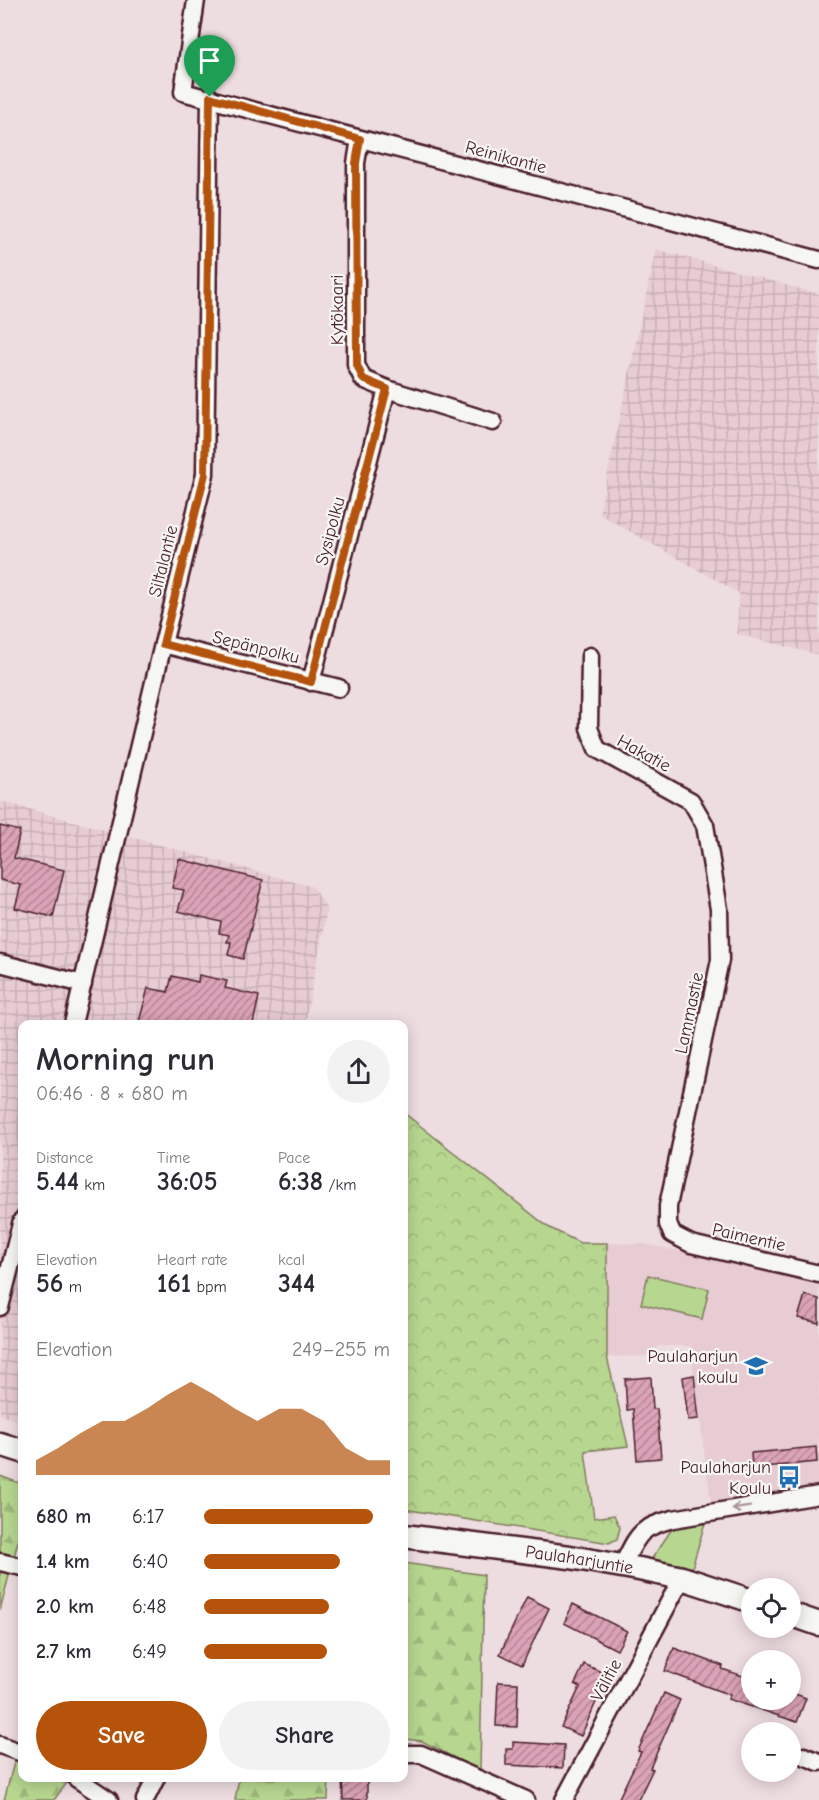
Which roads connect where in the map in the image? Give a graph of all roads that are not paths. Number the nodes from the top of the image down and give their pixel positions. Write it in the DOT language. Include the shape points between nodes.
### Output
graph roads {
  1 [pos="196,0"];
  2 [pos="210,97"];
  3 [pos="360,139"];
  4 [pos="819,260"];
  5 [pos="387,389"];
  6 [pos="493,422"];
  7 [pos="163,644"];
  8 [pos="590,656"];
  9 [pos="311,682"];
  10 [pos="339,688"];
  11 [pos="691,801"];
  12 [pos="0,963"];
  13 [pos="83,984"];
  14 [pos="74,1020"];
  15 [pos="672,1234"];
  16 [pos="18,1236"];
  17 [pos="819,1274"];
  18 [pos="0,1307"];
  19 [pos="0,1444"];
  20 [pos="18,1450"];
  21 [pos="819,1496"];
  22 [pos="408,1537"];
  23 [pos="0,1562"];
  24 [pos="18,1566"];
  25 [pos="622,1566"];
  26 [pos="682,1578"];
  27 [pos="741,1597"];
  28 [pos="801,1618"];
  29 [pos="819,1624"];
  30 [pos="0,1745"];
  31 [pos="18,1752"];
  32 [pos="408,1754"];
  33 [pos="82,1782"];
  34 [pos="154,1782"];
  35 [pos="109,1800"];
  36 [pos="145,1800"];
  37 [pos="526,1800"];
  38 [pos="564,1800"];
  1 -- 2 [label="street, Reinikantie" via="183,92"];
  2 -- 3 [label="street, Reinikantie"];
  2 -- 7 [label="street, Siltalantie" via="205,474"];
  3 -- 4 [label="street, Reinikantie"];
  3 -- 5 [label="street, Kytökaari" via="356,163 357,365 363,379"];
  5 -- 6 [label="street, Kytökaari"];
  5 -- 9 [label="street, Sysipolku"];
  7 -- 9 [label="street, Sepänpolku"];
  7 -- 13 [label="street, Siltalantie"];
  8 -- 11 [label="street, Hakatie" via="590,728 597,749"];
  9 -- 10 [label="street, Sepänpolku"];
  11 -- 15 [label="street, Lammastie" via="705,825 719,909 720,960 668,1206"];
  12 -- 13 [label="street"];
  13 -- 14 [label="street, Siltalantie"];
  15 -- 17 [label="street, Paimentie" via="691,1244"];
  16 -- 18 [label="street"];
  19 -- 20 [label="main road"];
  21 -- 25 [label="street, one-way" via="651,1525 639,1534"];
  22 -- 25 [label="main road, Paulaharjuntie"];
  23 -- 24 [label="street"];
  25 -- 26 [label="main road, Paulaharjuntie"];
  26 -- 27 [label="main road, Paulaharjuntie"];
  26 -- 38 [label="street, Välitie"];
  28 -- 29 [label="main road"];
  30 -- 31 [label="street"];
  32 -- 37 [label="street" via="420,1754"];
  33 -- 35 [label="street"];
  34 -- 36 [label="street"];
}
